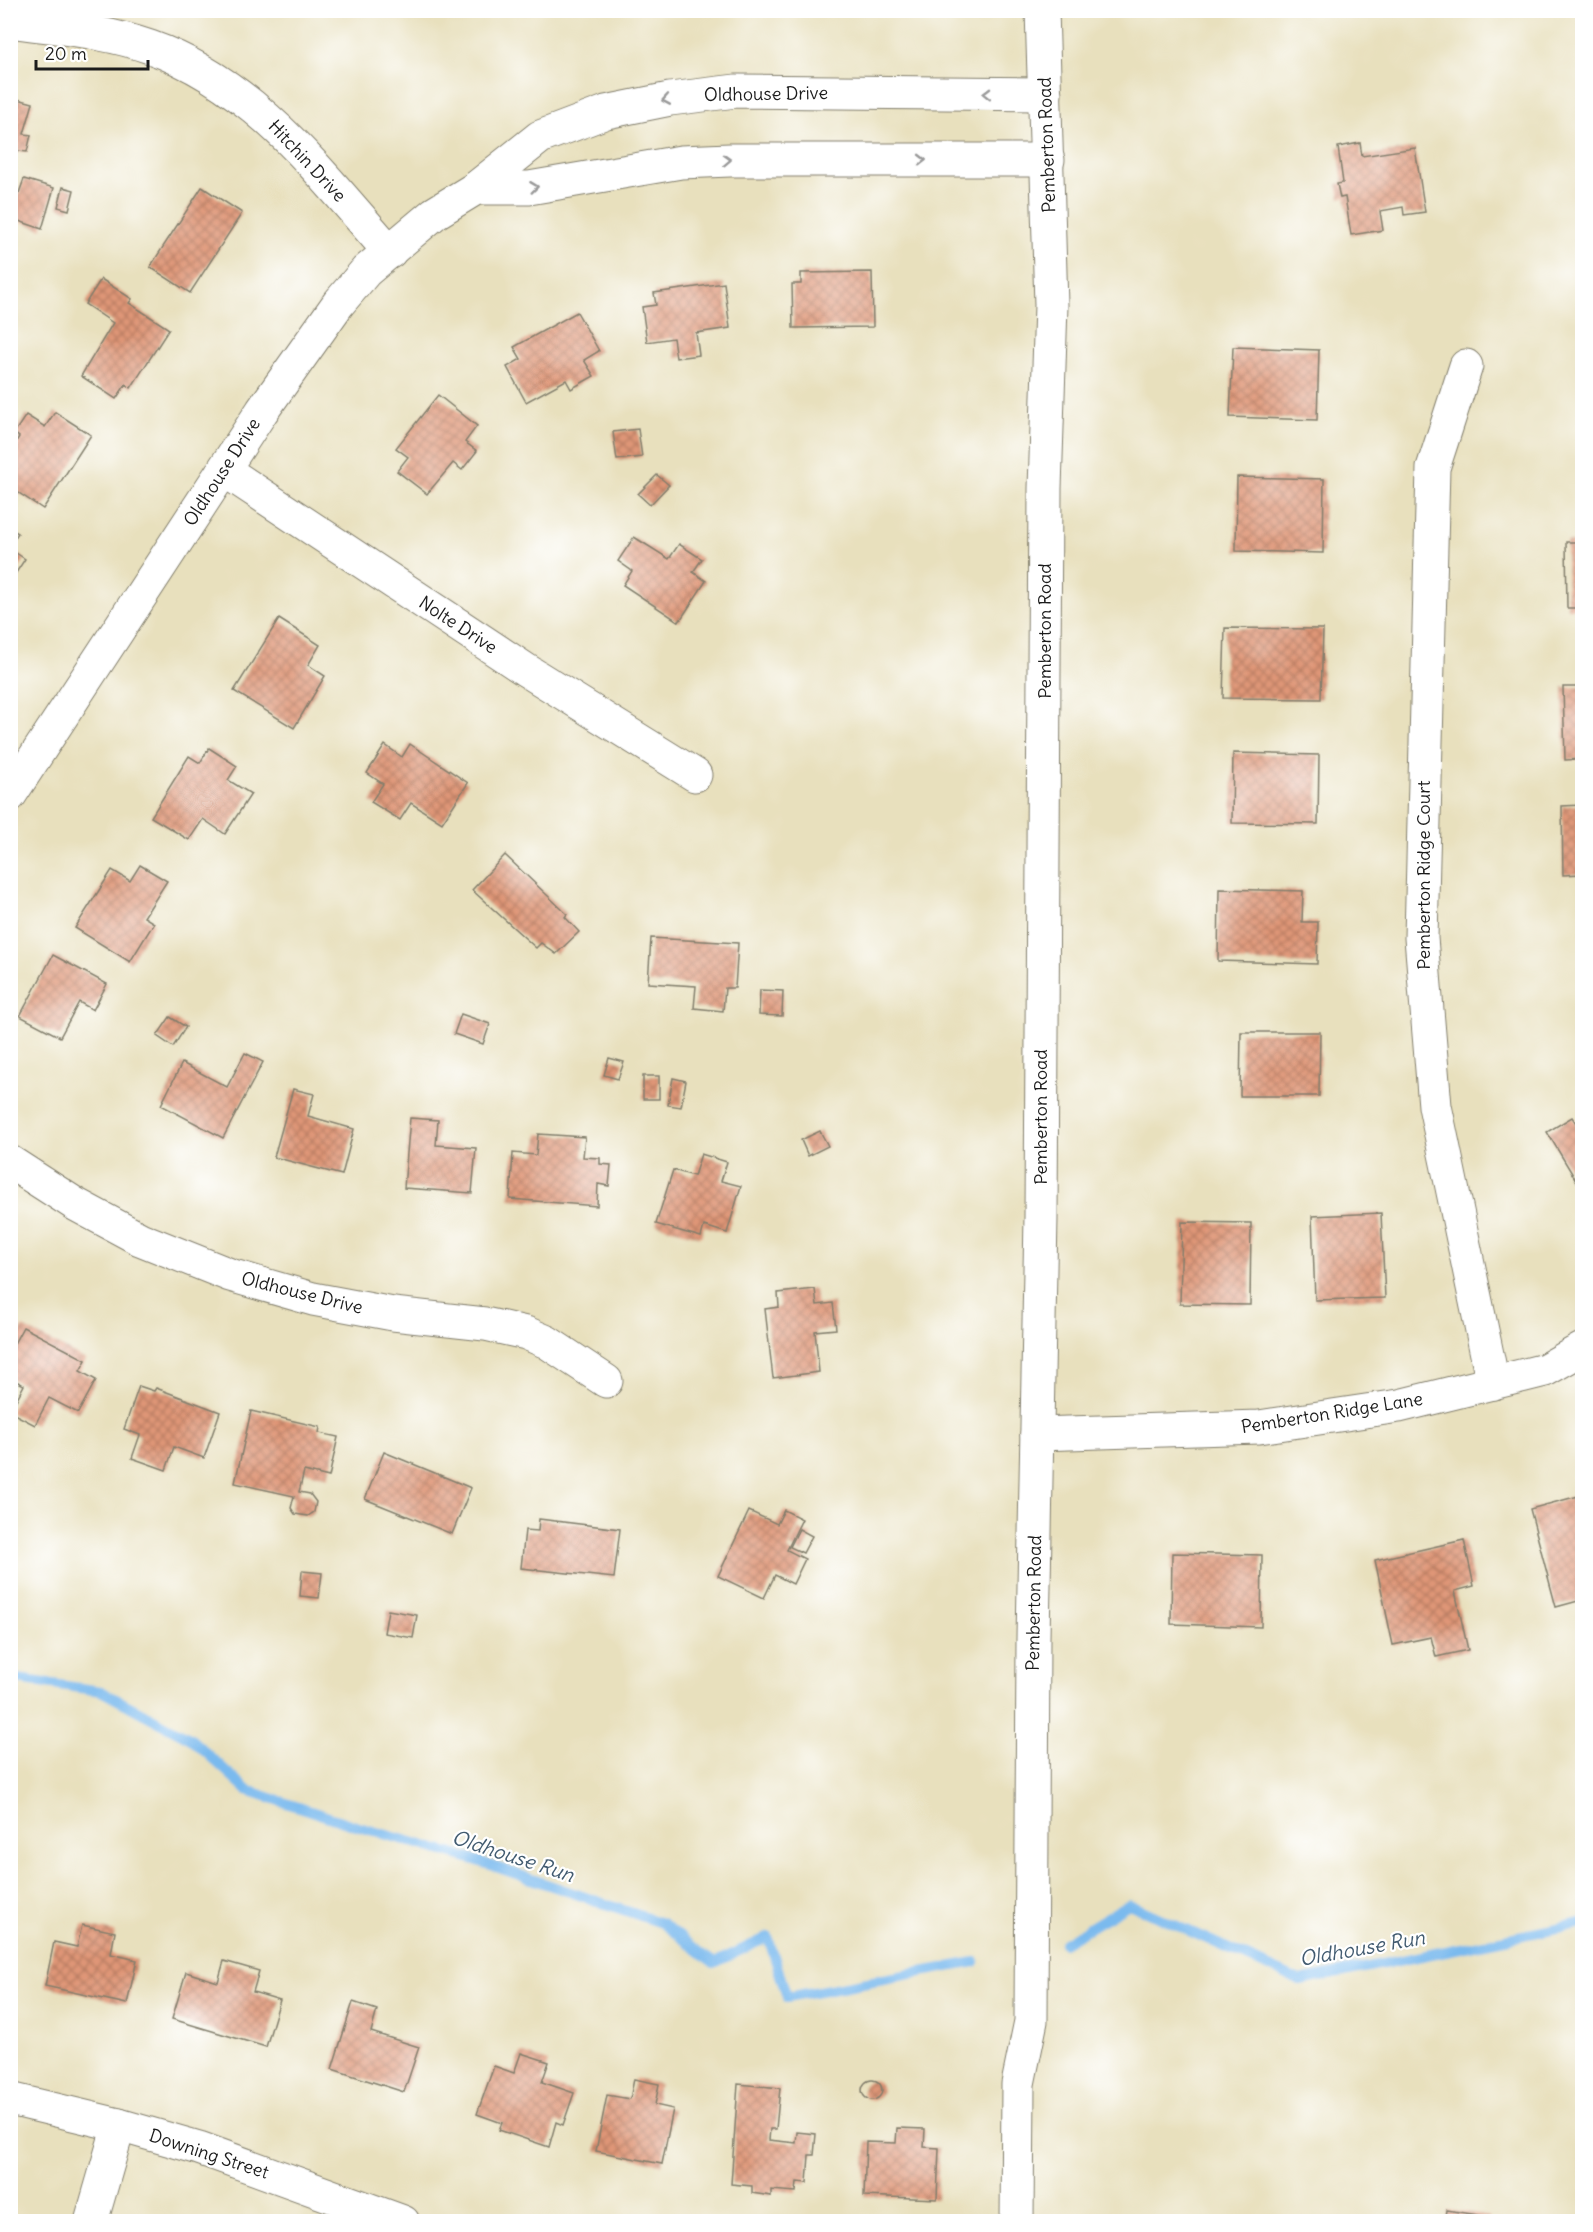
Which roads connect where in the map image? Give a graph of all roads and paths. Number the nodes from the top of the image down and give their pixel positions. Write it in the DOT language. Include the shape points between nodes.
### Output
graph roads {
  1 [pos="1042,10"];
  2 [pos="10,21"];
  3 [pos="1045,94"];
  4 [pos="1048,160"];
  5 [pos="476,188"];
  6 [pos="390,252"];
  7 [pos="1466,366"];
  8 [pos="224,470"];
  9 [pos="695,774"];
  10 [pos="10,795"];
  11 [pos="10,1162"];
  12 [pos="1582,1349"];
  13 [pos="606,1381"];
  14 [pos="1493,1383"];
  15 [pos="1037,1434"];
  16 [pos="10,2099"];
  17 [pos="119,2125"];
  18 [pos="91,2222"];
  19 [pos="403,2222"];
  20 [pos="1017,2222"];
  1 -- 3 [label="street, Pemberton Road"];
  2 -- 6 [label="street, Hitchin Drive" via="98,33 150,46 192,66 256,107 308,155"];
  3 -- 4 [label="street, Pemberton Road"];
  3 -- 5 [label="street, Oldhouse Drive, one-way" via="736,91 670,99 606,112 540,137"];
  5 -- 4 [label="street, one-way" via="529,188 681,162 720,160"];
  4 -- 15 [label="street, Pemberton Road" via="1051,305 1045,488"];
  5 -- 6 [label="street, Oldhouse Drive" via="435,213"];
  6 -- 8 [label="street, Oldhouse Drive" via="366,271 338,304"];
  7 -- 14 [label="street, Pemberton Ridge Court" via="1433,468 1421,938 1435,1106"];
  8 -- 9 [label="street, Nolte Drive" via="526,670"];
  8 -- 10 [label="street, Oldhouse Drive"];
  11 -- 13 [label="street, Oldhouse Drive" via="75,1204 140,1239 230,1275 313,1299 526,1333 547,1342"];
  12 -- 14 [label="street, Pemberton Ridge Lane" via="1545,1370"];
  14 -- 15 [label="street, Pemberton Ridge Lane" via="1399,1406 1258,1427"];
  15 -- 20 [label="street, Pemberton Road" via="1031,2020 1018,2085"];
  16 -- 17 [label="street, Downing Street"];
  17 -- 18 [label="street"];
  17 -- 19 [label="street, Downing Street" via="199,2148"];
}
